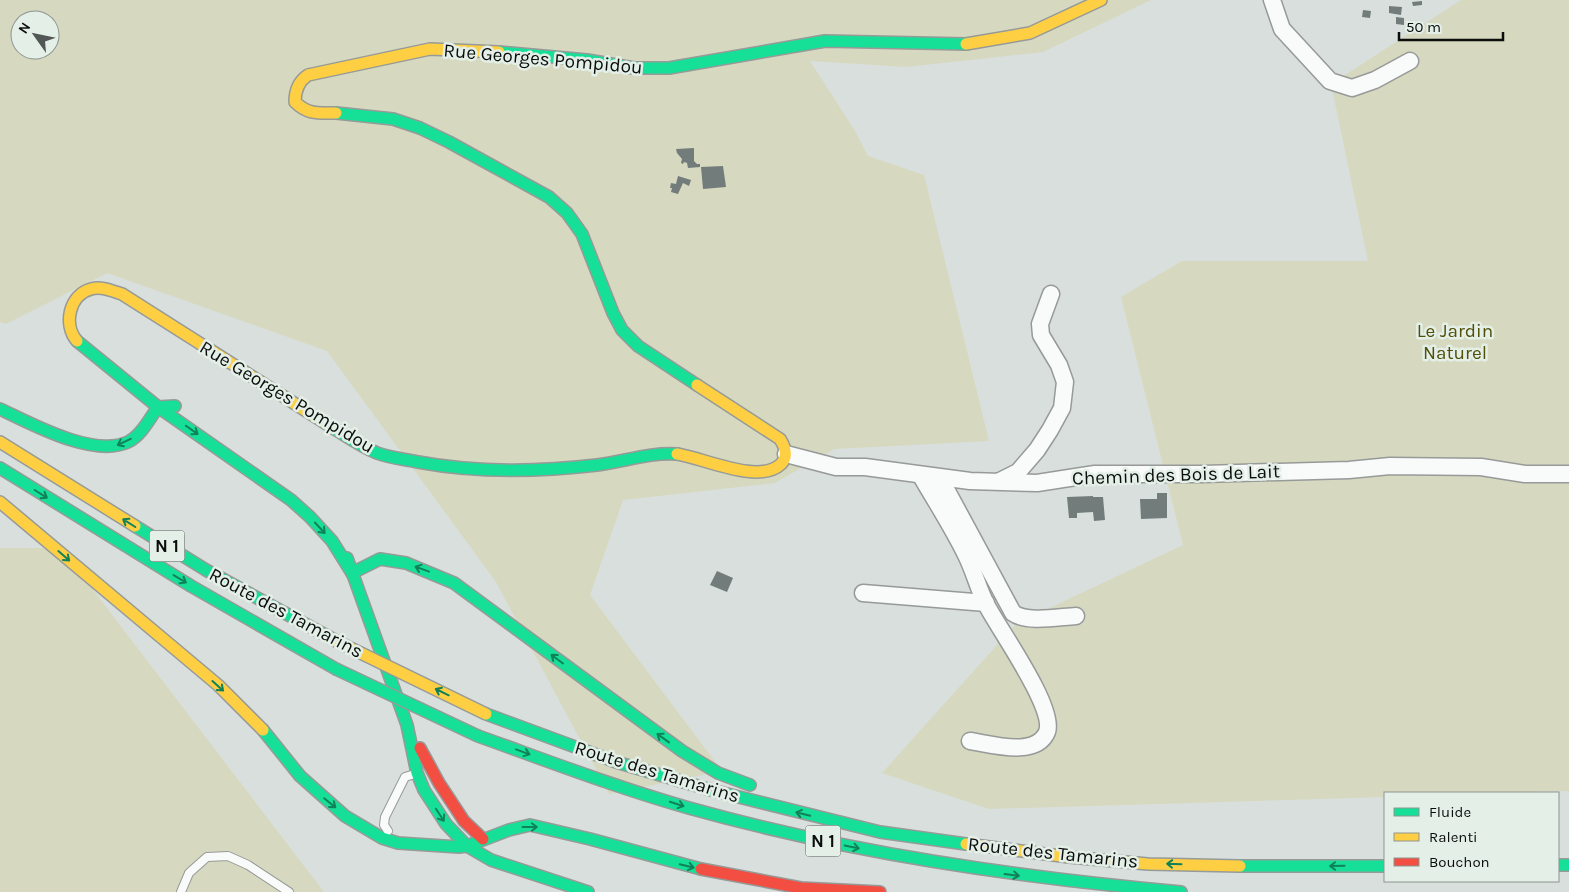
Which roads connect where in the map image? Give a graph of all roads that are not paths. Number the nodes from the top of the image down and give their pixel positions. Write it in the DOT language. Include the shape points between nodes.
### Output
graph roads {
  1 [pos="1101,0"];
  2 [pos="1272,0"];
  3 [pos="1410,61"];
  4 [pos="1051,294"];
  5 [pos="84,347"];
  6 [pos="175,406"];
  7 [pos="158,407"];
  8 [pos="0,409"];
  9 [pos="0,442"];
  10 [pos="786,454"];
  11 [pos="0,468"];
  12 [pos="1569,474"];
  13 [pos="921,476"];
  14 [pos="940,478"];
  15 [pos="998,482"];
  16 [pos="298,491"];
  17 [pos="0,502"];
  18 [pos="312,503"];
  19 [pos="352,572"];
  20 [pos="863,593"];
  21 [pos="986,603"];
  22 [pos="1076,616"];
  23 [pos="407,725"];
  24 [pos="970,741"];
  25 [pos="417,773"];
  26 [pos="439,782"];
  27 [pos="766,789"];
  28 [pos="868,817"];
  29 [pos="484,839"];
  30 [pos="971,845"];
  31 [pos="432,846"];
  32 [pos="467,846"];
  33 [pos="1384,866"];
  34 [pos="538,875"];
  35 [pos="181,892"];
  36 [pos="289,892"];
  37 [pos="588,892"];
  38 [pos="880,892"];
  39 [pos="1181,892"];
  1 -- 10 [label="main road, Rue Georges Pompidou" via="1030,32 968,44 825,41 669,68 634,68 513,53 430,49 308,75 301,80 294,95 295,102 303,110 393,119 420,128 549,197 567,213 582,234 612,313 622,330 638,346 780,439"];
  2 -- 3 [label="street" via="1282,29 1330,81 1352,88"];
  4 -- 15 [label="street" via="1040,324 1041,335 1065,382 1062,408 1037,450 1018,472"];
  5 -- 6 [label="main road, Rue Georges Pompidou"];
  5 -- 7 [label="main road, Rue Georges Pompidou"];
  5 -- 10 [label="main road, Rue Georges Pompidou" via="73,335 70,310 86,290 110,290 122,294 377,453 448,467 501,471 556,470 648,455 675,454 749,472 765,472 781,465"];
  6 -- 7 [label="main road"];
  6 -- 16 [label="main road, Rue Georges Pompidou"];
  7 -- 8 [label="main road, one-way" via="129,441 100,447 58,434"];
  7 -- 19 [label="main road, Rue Georges Pompidou, one-way" via="291,500 332,541"];
  30 -- 9 [label="main road, Route des Tamarins / N 1, one-way, bridge" via="880,832 711,790 616,762 486,714 338,642 206,570"];
  10 -- 13 [label="street, Chemin des Bois de Lait" via="836,467 865,467"];
  11 -- 39 [label="main road, Route des Tamarins / N 1, one-way, bridge" via="190,586 336,669 478,736 585,775 688,808 833,844 1008,874"];
  12 -- 15 [label="street, Chemin des Bois de Lait" via="1525,474 1481,467 1390,466 1203,474 1095,474 1037,483"];
  13 -- 14 [label="street, Chemin des Bois de Lait"];
  13 -- 21 [label="street" via="966,553"];
  14 -- 15 [label="street, Chemin des Bois de Lait"];
  14 -- 22 [label="street" via="1013,613 1026,619"];
  17 -- 31 [label="main road, one-way" via="218,685 254,720 300,776 346,816 382,838"];
  18 -- 19 [label="main road, Rue Georges Pompidou" via="336,528"];
  19 -- 23 [label="main road, Rue Georges Pompidou"];
  27 -- 19 [label="main road, one-way" via="718,773 682,751 454,583 406,564 380,559"];
  20 -- 21 [label="street"];
  21 -- 24 [label="street" via="1041,701 1049,723 1046,733 1032,746 1020,748"];
  23 -- 25 [label="main road, Rue Georges Pompidou"];
  23 -- 26 [label="main road, Rue Georges Pompidou"];
  25 -- 26 [label="lane" via="425,773"];
  25 -- 31 [label="lane" via="405,777 384,825 387,830 417,837"];
  25 -- 32 [label="main road, Rue Georges Pompidou, one-way" via="446,824"];
  26 -- 29 [label="main road, Rue Georges Pompidou" via="464,821"];
  28 -- 30 [label="main road"];
  29 -- 32 [label="main road"];
  29 -- 34 [label="main road, Rue Georges Pompidou"];
  29 -- 38 [label="main road, one-way" via="530,825 708,871 801,888"];
  33 -- 30 [label="main road, Route des Tamarins / N 1, one-way" via="1148,864"];
  31 -- 32 [label="main road"];
  32 -- 34 [label="main road, Rue Georges Pompidou" via="491,860"];
  34 -- 37 [label="main road, Rue Georges Pompidou"];
  35 -- 36 [label="lane" via="189,873 207,857 228,856"];
}
